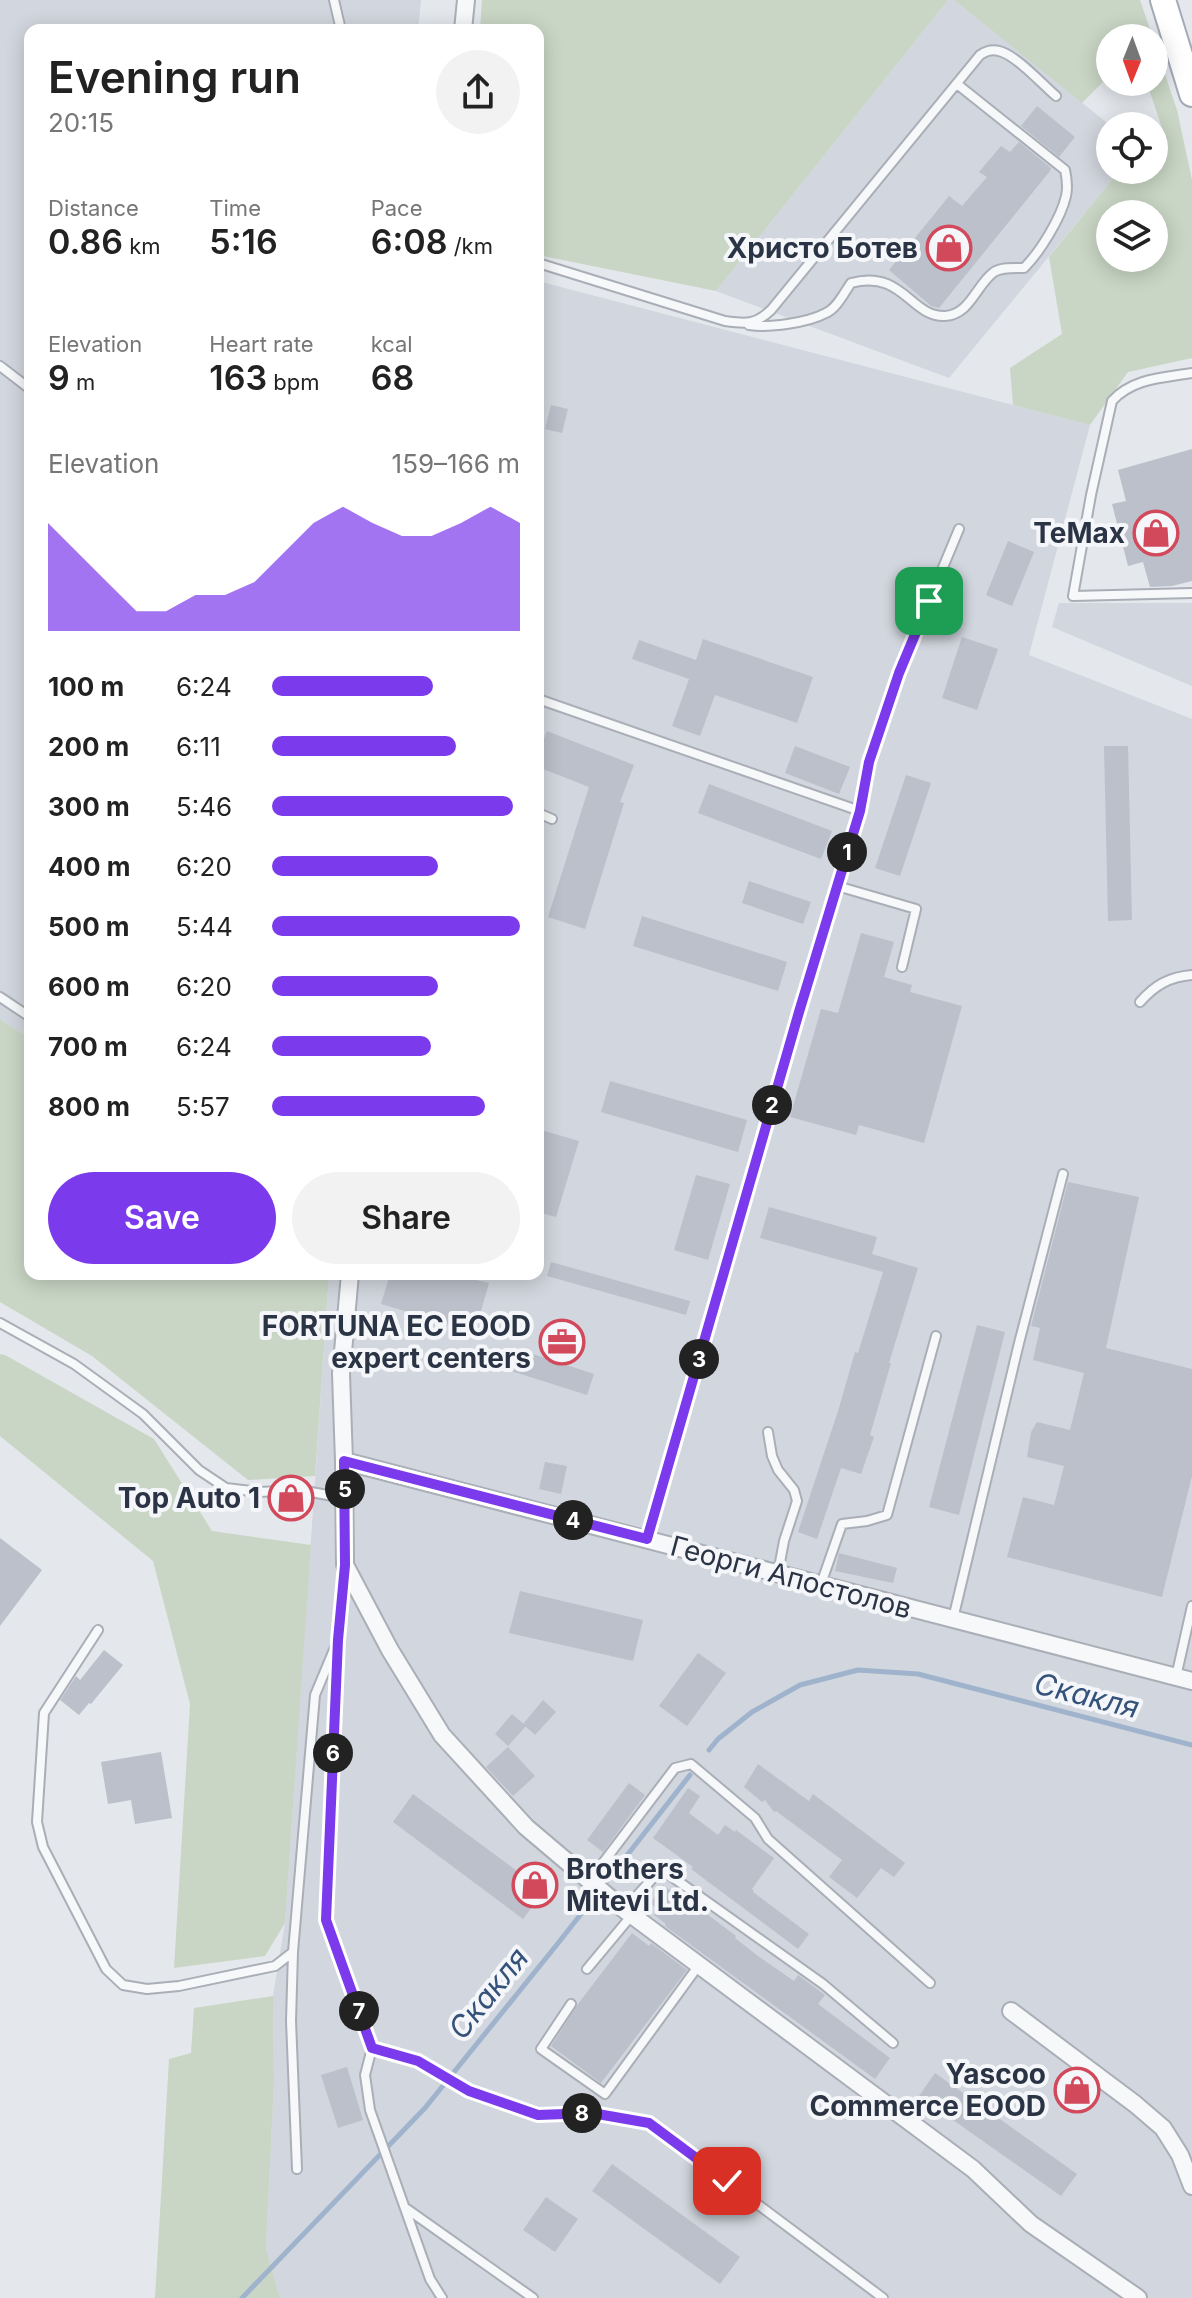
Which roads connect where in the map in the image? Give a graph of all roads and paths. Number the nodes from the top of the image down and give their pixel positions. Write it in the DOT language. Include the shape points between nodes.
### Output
graph roads {
  1 [pos="334,0"];
  2 [pos="466,0"];
  3 [pos="1163,0"];
  4 [pos="340,24"];
  5 [pos="464,24"];
  6 [pos="957,84"];
  7 [pos="1192,94"];
  8 [pos="1056,96"];
  9 [pos="544,265"];
  10 [pos="744,324"];
  11 [pos="0,366"];
  12 [pos="1192,373"];
  13 [pos="24,384"];
  14 [pos="959,529"];
  15 [pos="1192,593"];
  16 [pos="544,701"];
  17 [pos="860,811"];
  18 [pos="544,816"];
  19 [pos="552,819"];
  20 [pos="837,886"];
  21 [pos="902,967"];
  22 [pos="1192,975"];
  23 [pos="0,997"];
  24 [pos="1140,1002"];
  25 [pos="24,1013"];
  26 [pos="1063,1174"];
  27 [pos="349,1280"];
  28 [pos="0,1323"];
  29 [pos="936,1336"];
  30 [pos="768,1432"];
  31 [pos="344,1461"];
  32 [pos="345,1499"];
  33 [pos="647,1539"];
  34 [pos="345,1565"];
  35 [pos="778,1573"];
  36 [pos="821,1584"];
  37 [pos="1192,1606"];
  38 [pos="953,1619"];
  39 [pos="98,1630"];
  40 [pos="338,1640"];
  41 [pos="1184,1679"];
  42 [pos="590,1881"];
  43 [pos="628,1913"];
  44 [pos="293,1952"];
  45 [pos="699,1965"];
  46 [pos="587,1969"];
  47 [pos="930,1983"];
  48 [pos="571,2004"];
  49 [pos="1011,2011"];
  50 [pos="893,2043"];
  51 [pos="372,2048"];
  52 [pos="297,2169"];
  53 [pos="1192,2186"];
  54 [pos="407,2209"];
  55 [pos="442,2298"];
  56 [pos="533,2298"];
  57 [pos="883,2298"];
  58 [pos="1138,2298"];
  1 -- 4 [label="lane"];
  2 -- 5 [label="street"];
  3 -- 7 [label="main road"];
  6 -- 8 [label="lane" via="980,55 1000,51"];
  6 -- 10 [label="lane" via="771,310"];
  6 -- 10 [label="lane" via="1065,170 1066,199 1039,253 1024,268 995,272 959,314 930,313 895,287 865,279 851,283 826,313 782,325"];
  9 -- 10 [label="lane"];
  11 -- 13 [label="lane"];
  12 -- 15 [label="lane" via="1135,383 1112,401 1073,596"];
  14 -- 17 [label="lane" via="899,673 869,762"];
  16 -- 17 [label="lane"];
  17 -- 20 [label="lane"];
  18 -- 19 [label="lane"];
  20 -- 21 [label="lane" via="916,909"];
  20 -- 33 [label="lane"];
  22 -- 24 [label="lane" via="1156,985"];
  23 -- 25 [label="lane"];
  26 -- 38 [label="lane"];
  27 -- 31 [label="street" via="341,1374"];
  28 -- 32 [label="lane" via="74,1364 143,1414 199,1470 226,1488 300,1490"];
  29 -- 36 [label="lane" via="887,1515 842,1524"];
  30 -- 35 [label="lane" via="772,1456 797,1501"];
  31 -- 32 [label="street"];
  31 -- 33 [label="street, Георги Апостолов"];
  32 -- 34 [label="street"];
  33 -- 35 [label="street, Георги Апостолов"];
  34 -- 40 [label="lane"];
  34 -- 42 [label="street" via="442,1735 526,1827"];
  35 -- 36 [label="street, Георги Апостолов"];
  36 -- 38 [label="street, Георги Апостолов"];
  37 -- 41 [label="lane"];
  38 -- 41 [label="street, Георги Апостолов"];
  39 -- 44 [label="lane" via="44,1713 37,1822 43,1847 106,1969 123,1985 147,1989 275,1966"];
  40 -- 44 [label="lane" via="315,1695"];
  40 -- 51 [label="lane" via="326,1920"];
  42 -- 43 [label="street"];
  42 -- 47 [label="lane" via="675,1768 691,1764"];
  43 -- 45 [label="street"];
  43 -- 46 [label="lane"];
  43 -- 50 [label="lane" via="661,1869 823,1984"];
  44 -- 52 [label="lane"];
  45 -- 48 [label="lane" via="605,2094 541,2049"];
  45 -- 58 [label="street" via="973,2169 1031,2224"];
  49 -- 53 [label="street" via="1163,2128"];
  51 -- 54 [label="lane" via="365,2075 370,2110"];
  51 -- 57 [label="lane" via="418,2061 469,2091 538,2115 592,2113 649,2123"];
  54 -- 55 [label="lane" via="430,2279"];
  54 -- 56 [label="lane"];
}
